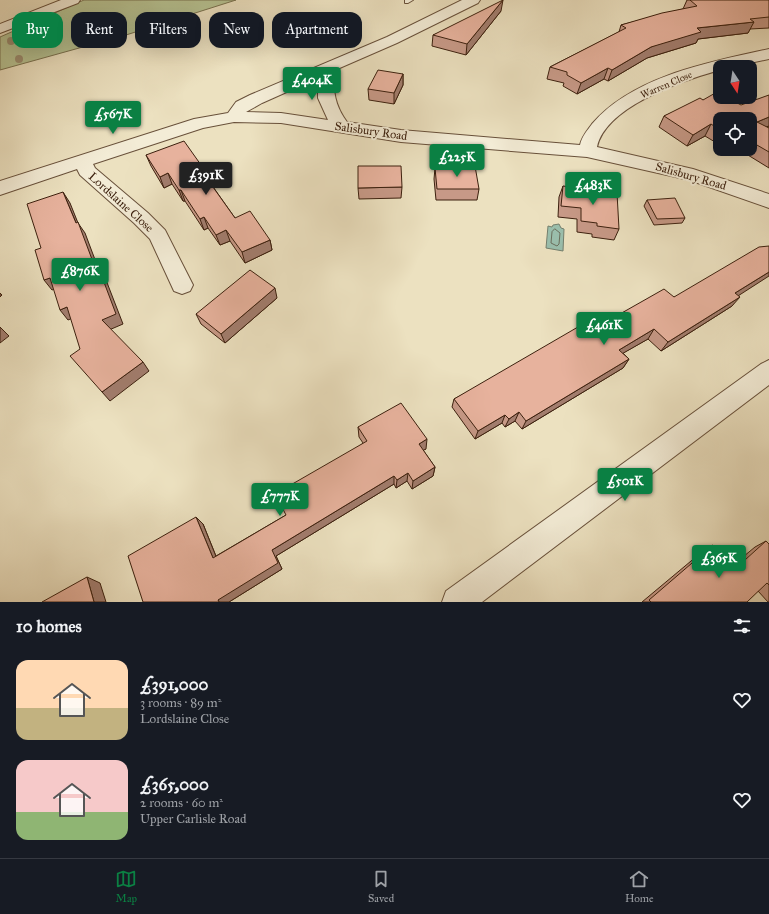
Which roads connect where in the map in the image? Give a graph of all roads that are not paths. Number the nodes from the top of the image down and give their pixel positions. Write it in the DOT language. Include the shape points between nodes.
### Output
graph roads {
  1 [pos="73,0"];
  2 [pos="473,0"];
  3 [pos="1,27"];
  4 [pos="769,54"];
  5 [pos="328,67"];
  6 [pos="234,117"];
  7 [pos="342,127"];
  8 [pos="587,152"];
  9 [pos="83,161"];
  10 [pos="0,188"];
  11 [pos="769,201"];
  12 [pos="182,285"];
  13 [pos="769,371"];
  14 [pos="457,602"];
  1 -- 3 [label="street"];
  2 -- 5 [label="street" via="392,40"];
  4 -- 8 [label="street, Warren Close" via="684,75 638,96 607,118 590,138"];
  5 -- 6 [label="street" via="256,98 242,106"];
  5 -- 7 [label="street" via="324,84 326,99"];
  6 -- 7 [label="street, Salisbury Road" via="281,118"];
  6 -- 9 [label="street, Salisbury Road" via="200,123"];
  7 -- 8 [label="street, Salisbury Road" via="401,136"];
  8 -- 11 [label="street, Salisbury Road" via="693,175"];
  9 -- 10 [label="street, Salisbury Road"];
  9 -- 12 [label="street, Lordslaine Close" via="87,171 158,235"];
  13 -- 14 [label="street"];
}
